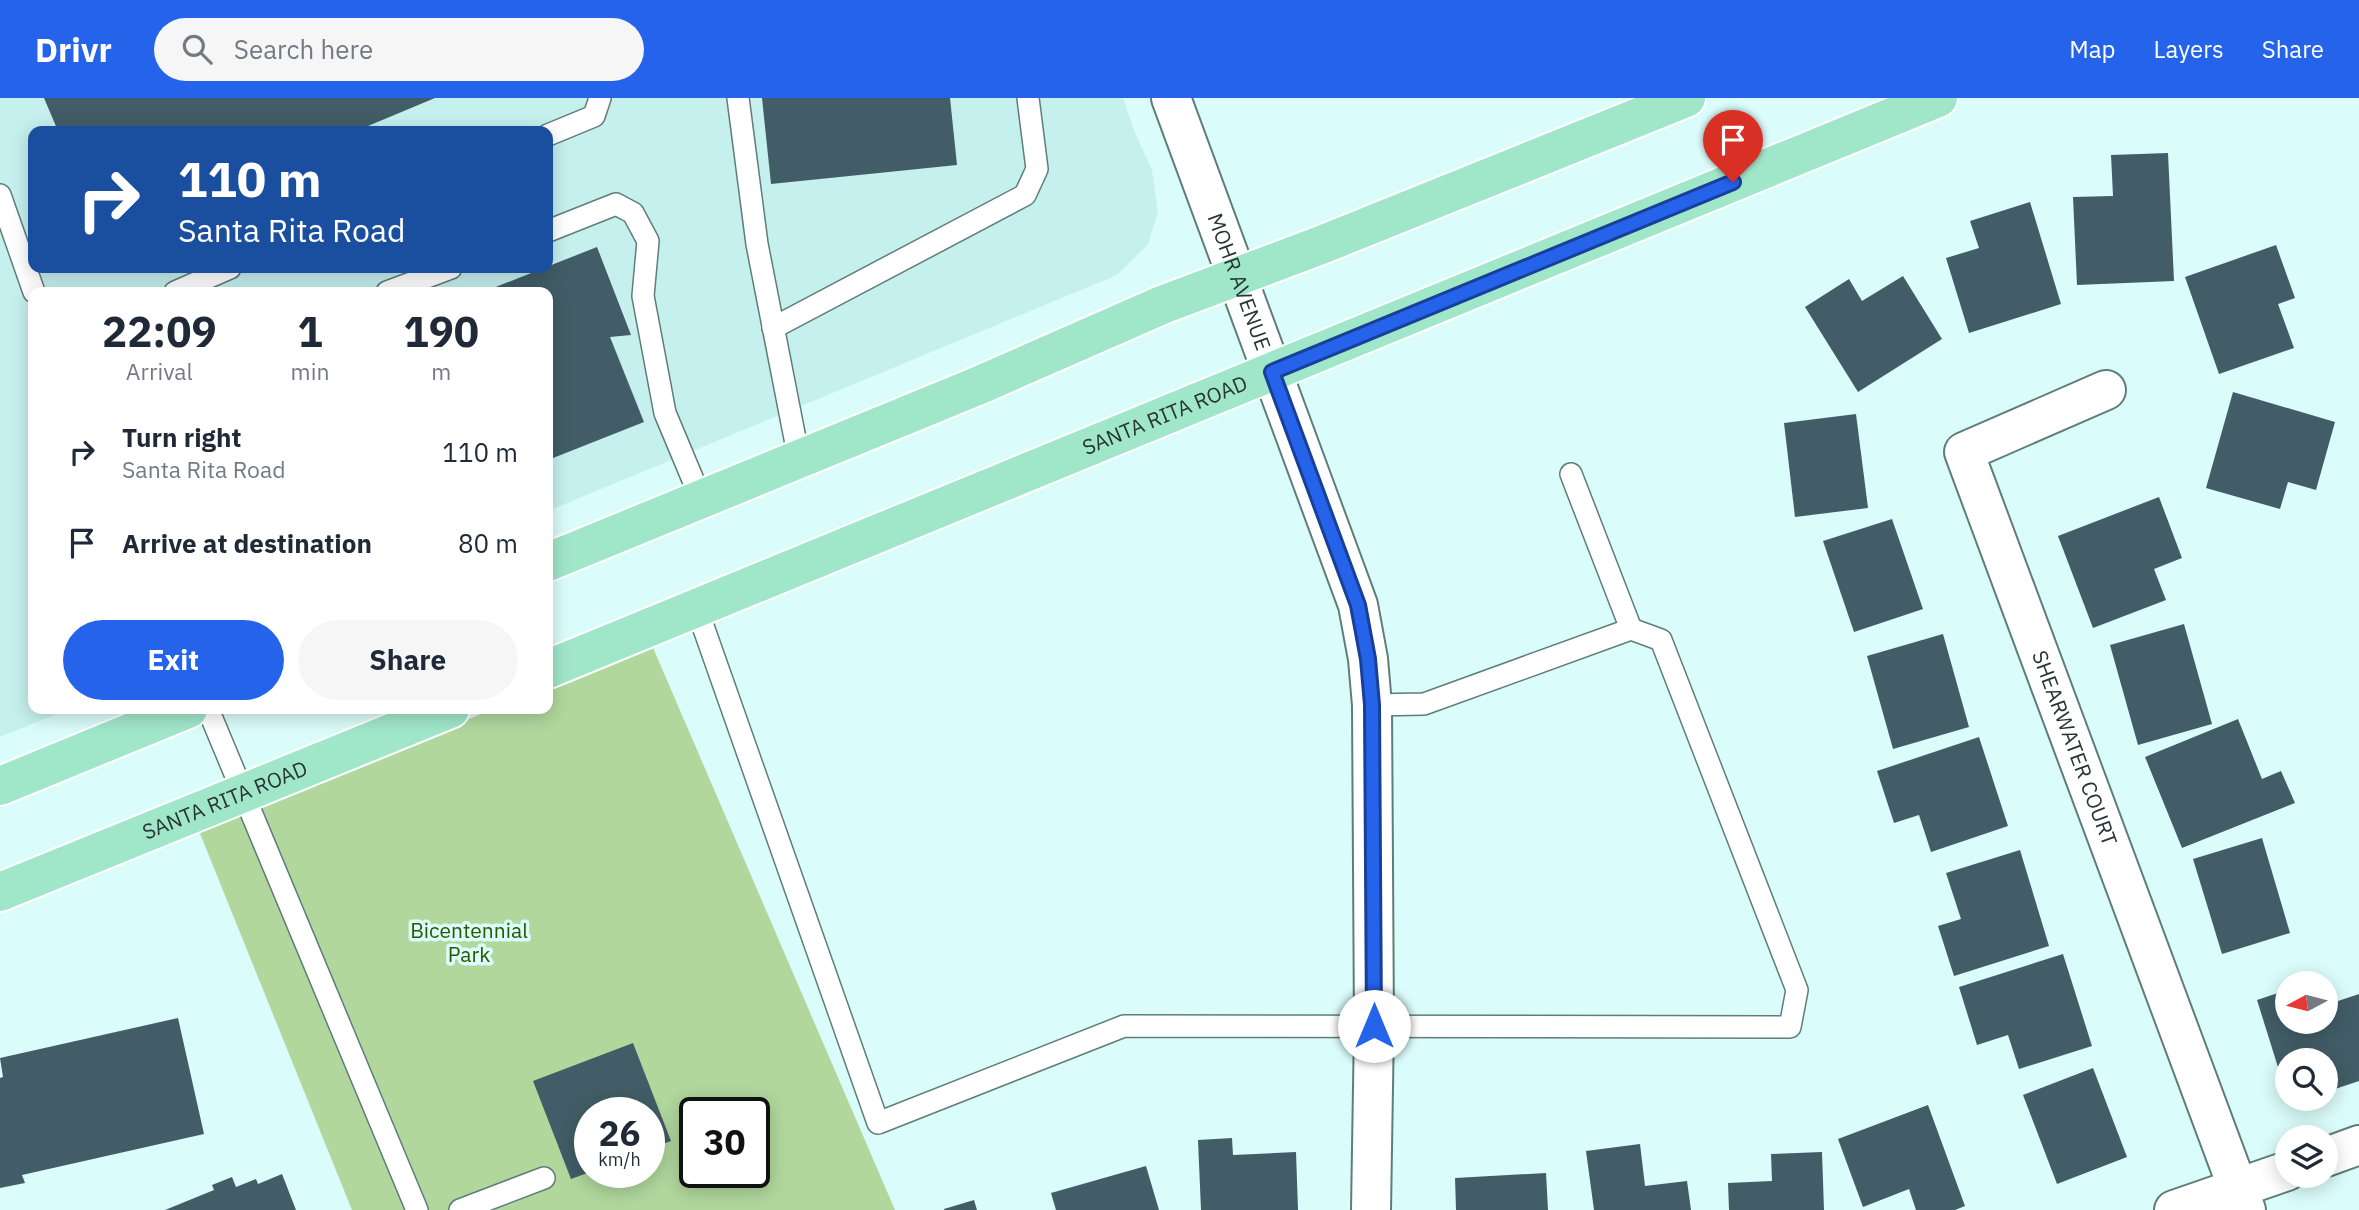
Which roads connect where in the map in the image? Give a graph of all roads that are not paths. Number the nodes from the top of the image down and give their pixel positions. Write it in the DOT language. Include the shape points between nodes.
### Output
graph roads {
  1 [pos="600,98"];
  2 [pos="738,98"];
  3 [pos="1028,98"];
  4 [pos="1171,98"];
  5 [pos="1686,98"];
  6 [pos="1938,98"];
  7 [pos="553,133"];
  8 [pos="0,195"];
  9 [pos="553,229"];
  10 [pos="219,273"];
  11 [pos="438,273"];
  12 [pos="1237,276"];
  13 [pos="32,287"];
  14 [pos="186,287"];
  15 [pos="400,287"];
  16 [pos="773,328"];
  17 [pos="1272,372"];
  18 [pos="2106,390"];
  19 [pos="799,459"];
  20 [pos="1571,474"];
  21 [pos="701,499"];
  22 [pos="553,560"];
  23 [pos="697,609"];
  24 [pos="1631,629"];
  25 [pos="553,667"];
  26 [pos="1372,705"];
  27 [pos="176,714"];
  28 [pos="210,714"];
  29 [pos="438,714"];
  30 [pos="0,786"];
  31 [pos="244,793"];
  32 [pos="0,892"];
  33 [pos="1374,1026"];
  34 [pos="2359,1145"];
  35 [pos="2338,1153"];
  36 [pos="544,1178"];
  37 [pos="2275,1178"];
  38 [pos="2241,1199"];
  39 [pos="417,1210"];
  40 [pos="460,1210"];
  41 [pos="1371,1210"];
  42 [pos="2174,1210"];
  1 -- 7 [label="lane" via="594,116"];
  2 -- 16 [label="lane"];
  3 -- 16 [label="lane" via="1037,169 1025,195"];
  4 -- 12 [label="street, MOHR AVENUE"];
  5 -- 12 [label="main road"];
  6 -- 17 [label="main road, SANTA RITA ROAD"];
  8 -- 13 [label="lane"];
  9 -- 21 [label="lane" via="617,204 633,213 648,241 643,296 665,413"];
  10 -- 14 [label="lane"];
  11 -- 15 [label="lane"];
  12 -- 17 [label="street, MOHR AVENUE"];
  12 -- 19 [label="main road"];
  16 -- 19 [label="lane"];
  17 -- 23 [label="main road, SANTA RITA ROAD"];
  17 -- 26 [label="street, MOHR AVENUE" via="1358,605"];
  18 -- 38 [label="street, SHEARWATER COURT" via="1964,453"];
  19 -- 21 [label="main road"];
  20 -- 24 [label="lane"];
  21 -- 22 [label="main road"];
  23 -- 25 [label="main road, SANTA RITA ROAD"];
  23 -- 33 [label="lane" via="878,1123 1124,1026"];
  24 -- 26 [label="lane" via="1424,704"];
  24 -- 33 [label="lane" via="1661,640 1797,990 1790,1027"];
  26 -- 33 [label="street, MOHR AVENUE"];
  27 -- 30 [label="main road"];
  28 -- 31 [label="lane"];
  29 -- 31 [label="main road, SANTA RITA ROAD"];
  31 -- 32 [label="main road, SANTA RITA ROAD"];
  31 -- 39 [label="lane"];
  33 -- 41 [label="street, MOHR AVENUE"];
  34 -- 35 [label="street"];
  36 -- 40 [label="lane"];
  37 -- 38 [label="street"];
  38 -- 42 [label="street"];
}
